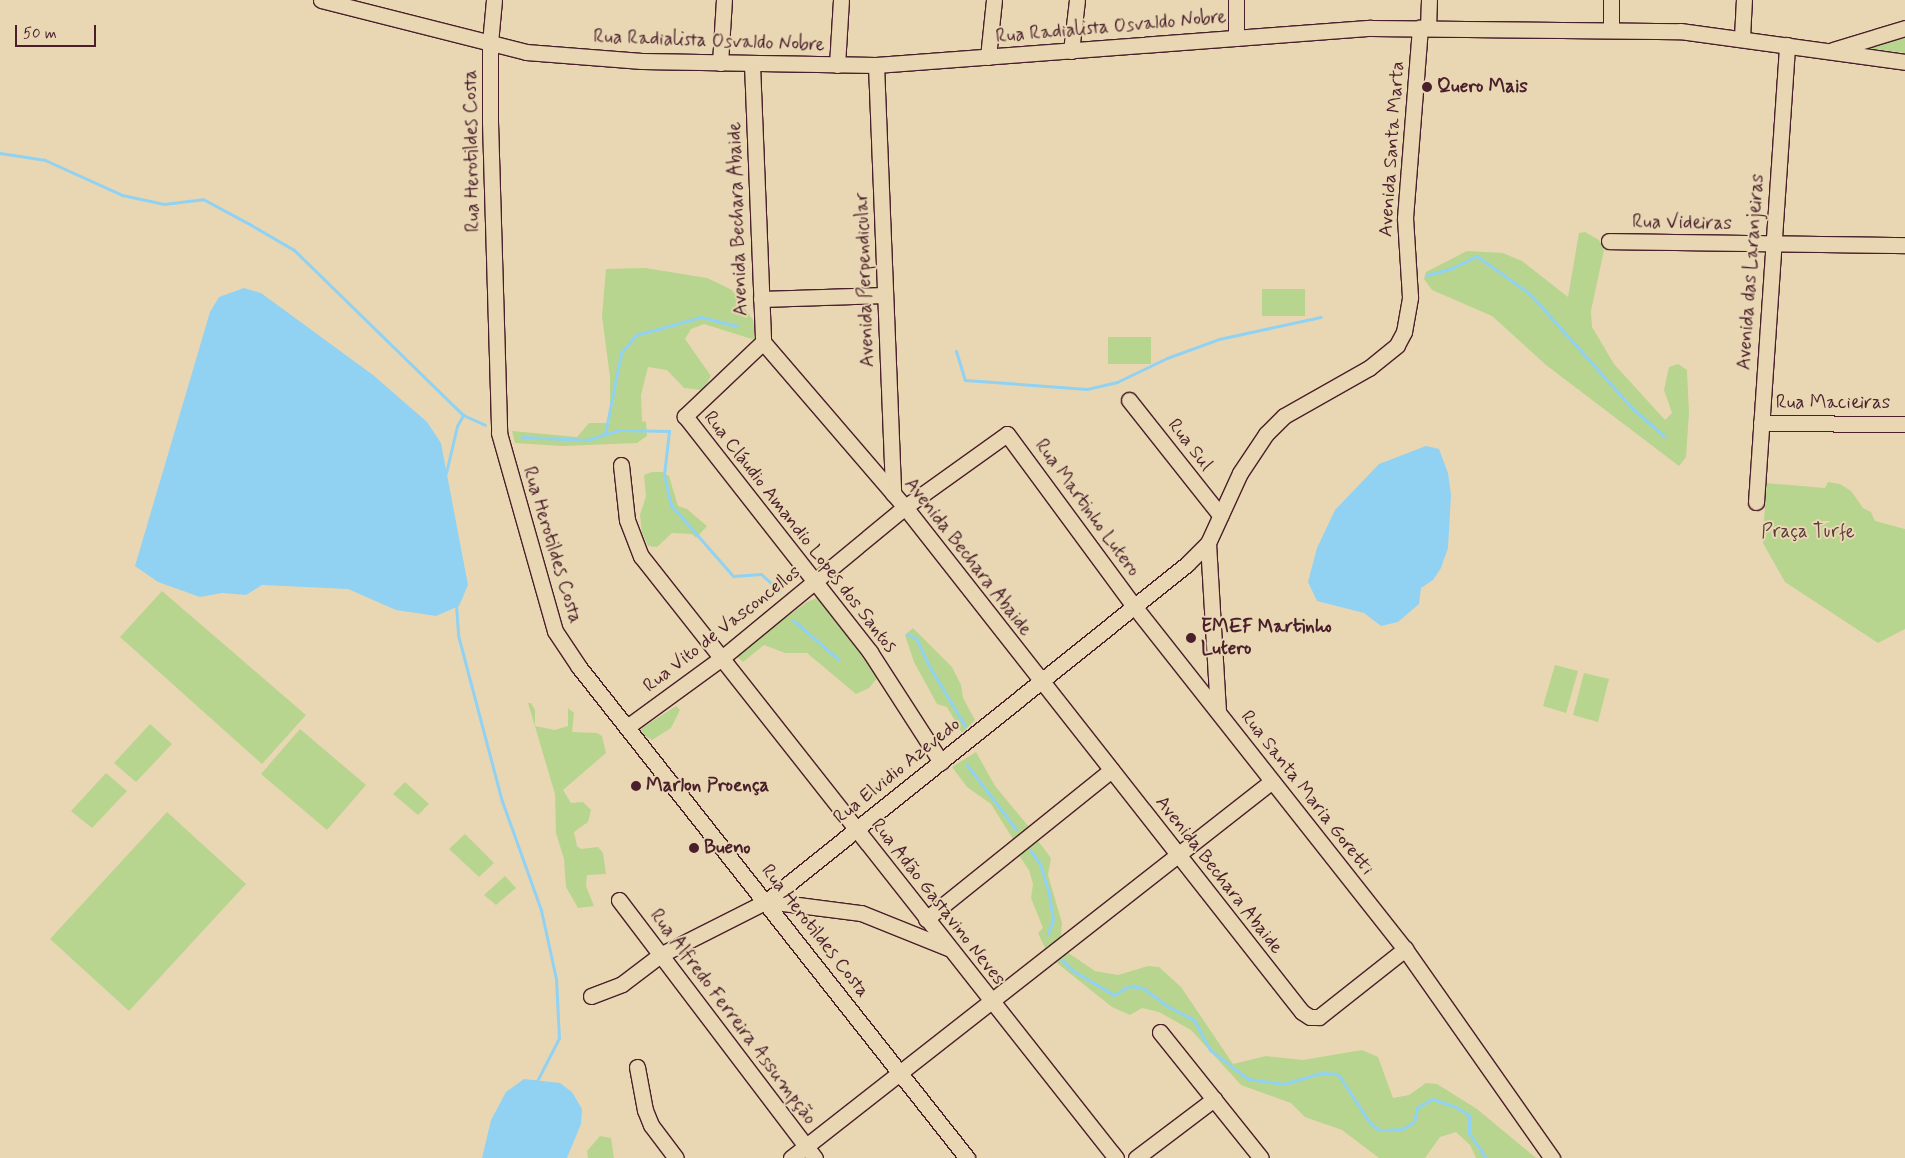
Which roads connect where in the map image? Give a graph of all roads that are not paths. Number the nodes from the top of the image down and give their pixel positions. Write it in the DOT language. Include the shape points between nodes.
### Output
graph roads {
  1 [pos="321,0"];
  2 [pos="494,0"];
  3 [pos="724,0"];
  4 [pos="841,0"];
  5 [pos="994,0"];
  6 [pos="1077,0"];
  7 [pos="1236,0"];
  8 [pos="1429,0"];
  9 [pos="1611,0"];
  10 [pos="1744,0"];
  11 [pos="1424,28"];
  12 [pos="1905,28"];
  13 [pos="1611,29"];
  14 [pos="1742,37"];
  15 [pos="1236,38"];
  16 [pos="490,43"];
  17 [pos="1787,45"];
  18 [pos="1070,51"];
  19 [pos="1827,52"];
  20 [pos="988,57"];
  21 [pos="1905,62"];
  22 [pos="720,63"];
  23 [pos="752,64"];
  24 [pos="876,64"];
  25 [pos="837,66"];
  26 [pos="1609,242"];
  27 [pos="1773,245"];
  28 [pos="1905,245"];
  29 [pos="885,295"];
  30 [pos="761,299"];
  31 [pos="763,342"];
  32 [pos="1129,400"];
  33 [pos="1762,423"];
  34 [pos="1905,424"];
  35 [pos="1007,434"];
  36 [pos="621,465"];
  37 [pos="894,494"];
  38 [pos="1756,502"];
  39 [pos="905,507"];
  40 [pos="1220,515"];
  41 [pos="1208,543"];
  42 [pos="815,582"];
  43 [pos="1134,606"];
  44 [pos="722,657"];
  45 [pos="1041,681"];
  46 [pos="1218,712"];
  47 [pos="627,727"];
  48 [pos="941,762"];
  49 [pos="1111,770"];
  50 [pos="1272,781"];
  51 [pos="856,830"];
  52 [pos="1177,854"];
  53 [pos="619,900"];
  54 [pos="767,901"];
  55 [pos="926,919"];
  56 [pos="950,949"];
  57 [pos="1405,949"];
  58 [pos="660,955"];
  59 [pos="591,996"];
  60 [pos="990,1000"];
  61 [pos="1160,1032"];
  62 [pos="637,1067"];
  63 [pos="900,1072"];
  64 [pos="1214,1099"];
  65 [pos="810,1152"];
  66 [pos="676,1158"];
  67 [pos="792,1158"];
  68 [pos="967,1158"];
  69 [pos="1116,1158"];
  70 [pos="1136,1158"];
  71 [pos="1261,1158"];
  72 [pos="1552,1158"];
  1 -- 16 [label="street, Rua Radialista Osvaldo Nobre"];
  2 -- 16 [label="street, Rua Herotildes Costa"];
  3 -- 22 [label="street"];
  4 -- 25 [label="street"];
  5 -- 20 [label="street"];
  6 -- 18 [label="street"];
  7 -- 15 [label="street"];
  8 -- 11 [label="street, Avenida Santa Marta"];
  9 -- 13 [label="street"];
  10 -- 14 [label="street"];
  11 -- 13 [label="street, Rua Radialista Osvaldo Nobre"];
  11 -- 15 [label="street, Rua Radialista Osvaldo Nobre" via="1371,28"];
  11 -- 40 [label="street, Avenida Santa Marta" via="1406,195 1410,297 1404,332 1397,345 1369,368 1284,416 1255,449"];
  12 -- 19 [label="street, Rua Radialista Osvaldo Nobre"];
  13 -- 14 [label="street, Rua Radialista Osvaldo Nobre"];
  14 -- 17 [label="street, Rua Radialista Osvaldo Nobre"];
  15 -- 18 [label="street, Rua Radialista Osvaldo Nobre"];
  16 -- 22 [label="street, Rua Radialista Osvaldo Nobre" via="526,52 571,57"];
  16 -- 47 [label="street, Rua Herotildes Costa" via="500,433 555,631"];
  17 -- 19 [label="street, Rua Radialista Osvaldo Nobre"];
  17 -- 27 [label="street, Avenida das Laranjeiras"];
  18 -- 20 [label="street, Rua Radialista Osvaldo Nobre"];
  19 -- 21 [label="street"];
  20 -- 24 [label="street, Rua Radialista Osvaldo Nobre"];
  22 -- 23 [label="street, Rua Radialista Osvaldo Nobre"];
  23 -- 25 [label="street, Rua Radialista Osvaldo Nobre"];
  23 -- 30 [label="street, Avenida Bechara Abaide"];
  24 -- 25 [label="street, Rua Radialista Osvaldo Nobre"];
  24 -- 29 [label="street, Avenida Perpendicular"];
  26 -- 27 [label="street, Rua Videiras"];
  27 -- 28 [label="street, Rua Videiras"];
  27 -- 33 [label="street, Avenida das Laranjeiras"];
  29 -- 30 [label="street"];
  29 -- 37 [label="street, Avenida Perpendicular"];
  30 -- 31 [label="street, Avenida Bechara Abaide"];
  31 -- 37 [label="street, Avenida Bechara Abaide"];
  31 -- 42 [label="street, Rua Cláudio Amandio Lopes dos Santos" via="685,416"];
  32 -- 40 [label="street, Rua Sul"];
  33 -- 34 [label="street, Rua Macieiras"];
  33 -- 38 [label="street, Avenida das Laranjeiras"];
  35 -- 39 [label="street, Rua Vito de Vasconcellos"];
  35 -- 43 [label="street, Rua Martinho Lutero"];
  36 -- 44 [label="street, Rua Adão Gastavino Neves" via="633,541 641,556"];
  37 -- 39 [label="street, Avenida Bechara Abaide"];
  39 -- 42 [label="street, Rua Vito de Vasconcellos"];
  39 -- 45 [label="street, Avenida Bechara Abaide"];
  40 -- 41 [label="street, Avenida Santa Marta"];
  41 -- 43 [label="street, Rua Elvidio Azevedo"];
  41 -- 46 [label="street"];
  42 -- 44 [label="street, Rua Vito de Vasconcellos"];
  42 -- 48 [label="street, Rua Cláudio Amandio Lopes dos Santos" via="870,652"];
  43 -- 45 [label="street, Rua Elvidio Azevedo"];
  43 -- 46 [label="street, Rua Santa Maria Goretti"];
  44 -- 47 [label="street, Rua Vito de Vasconcellos"];
  44 -- 51 [label="street, Rua Adão Gastavino Neves"];
  45 -- 48 [label="street, Rua Elvidio Azevedo"];
  45 -- 49 [label="street, Avenida Bechara Abaide"];
  46 -- 50 [label="street, Rua Santa Maria Goretti"];
  47 -- 54 [label="street, Rua Herotildes Costa"];
  48 -- 51 [label="street, Rua Elvidio Azevedo"];
  49 -- 52 [label="street, Avenida Bechara Abaide"];
  49 -- 55 [label="street"];
  50 -- 52 [label="street"];
  50 -- 57 [label="street, Rua Santa Maria Goretti"];
  51 -- 54 [label="street, Rua Elvidio Azevedo"];
  51 -- 55 [label="street, Rua Adão Gastavino Neves"];
  52 -- 57 [label="street, Avenida Bechara Abaide" via="1302,1012 1310,1017 1320,1017"];
  52 -- 60 [label="street"];
  53 -- 58 [label="street, Rua Alfredo Ferreira Assumpção"];
  54 -- 56 [label="street" via="861,913"];
  54 -- 58 [label="street, Rua Elvidio Azevedo"];
  54 -- 63 [label="street, Rua Herotildes Costa"];
  55 -- 56 [label="street, Rua Adão Gastavino Neves"];
  56 -- 60 [label="street, Rua Adão Gastavino Neves"];
  57 -- 72 [label="street, Rua Santa Maria Goretti"];
  58 -- 59 [label="street, Rua Elvidio Azevedo" via="622,984"];
  58 -- 65 [label="street, Rua Alfredo Ferreira Assumpção"];
  60 -- 63 [label="street"];
  60 -- 69 [label="street, Rua Adão Gastavino Neves"];
  61 -- 64 [label="street"];
  62 -- 66 [label="street" via="651,1125"];
  63 -- 65 [label="street"];
  63 -- 68 [label="street, Rua Herotildes Costa"];
  64 -- 70 [label="street"];
  64 -- 71 [label="street"];
  65 -- 67 [label="street"];
}
